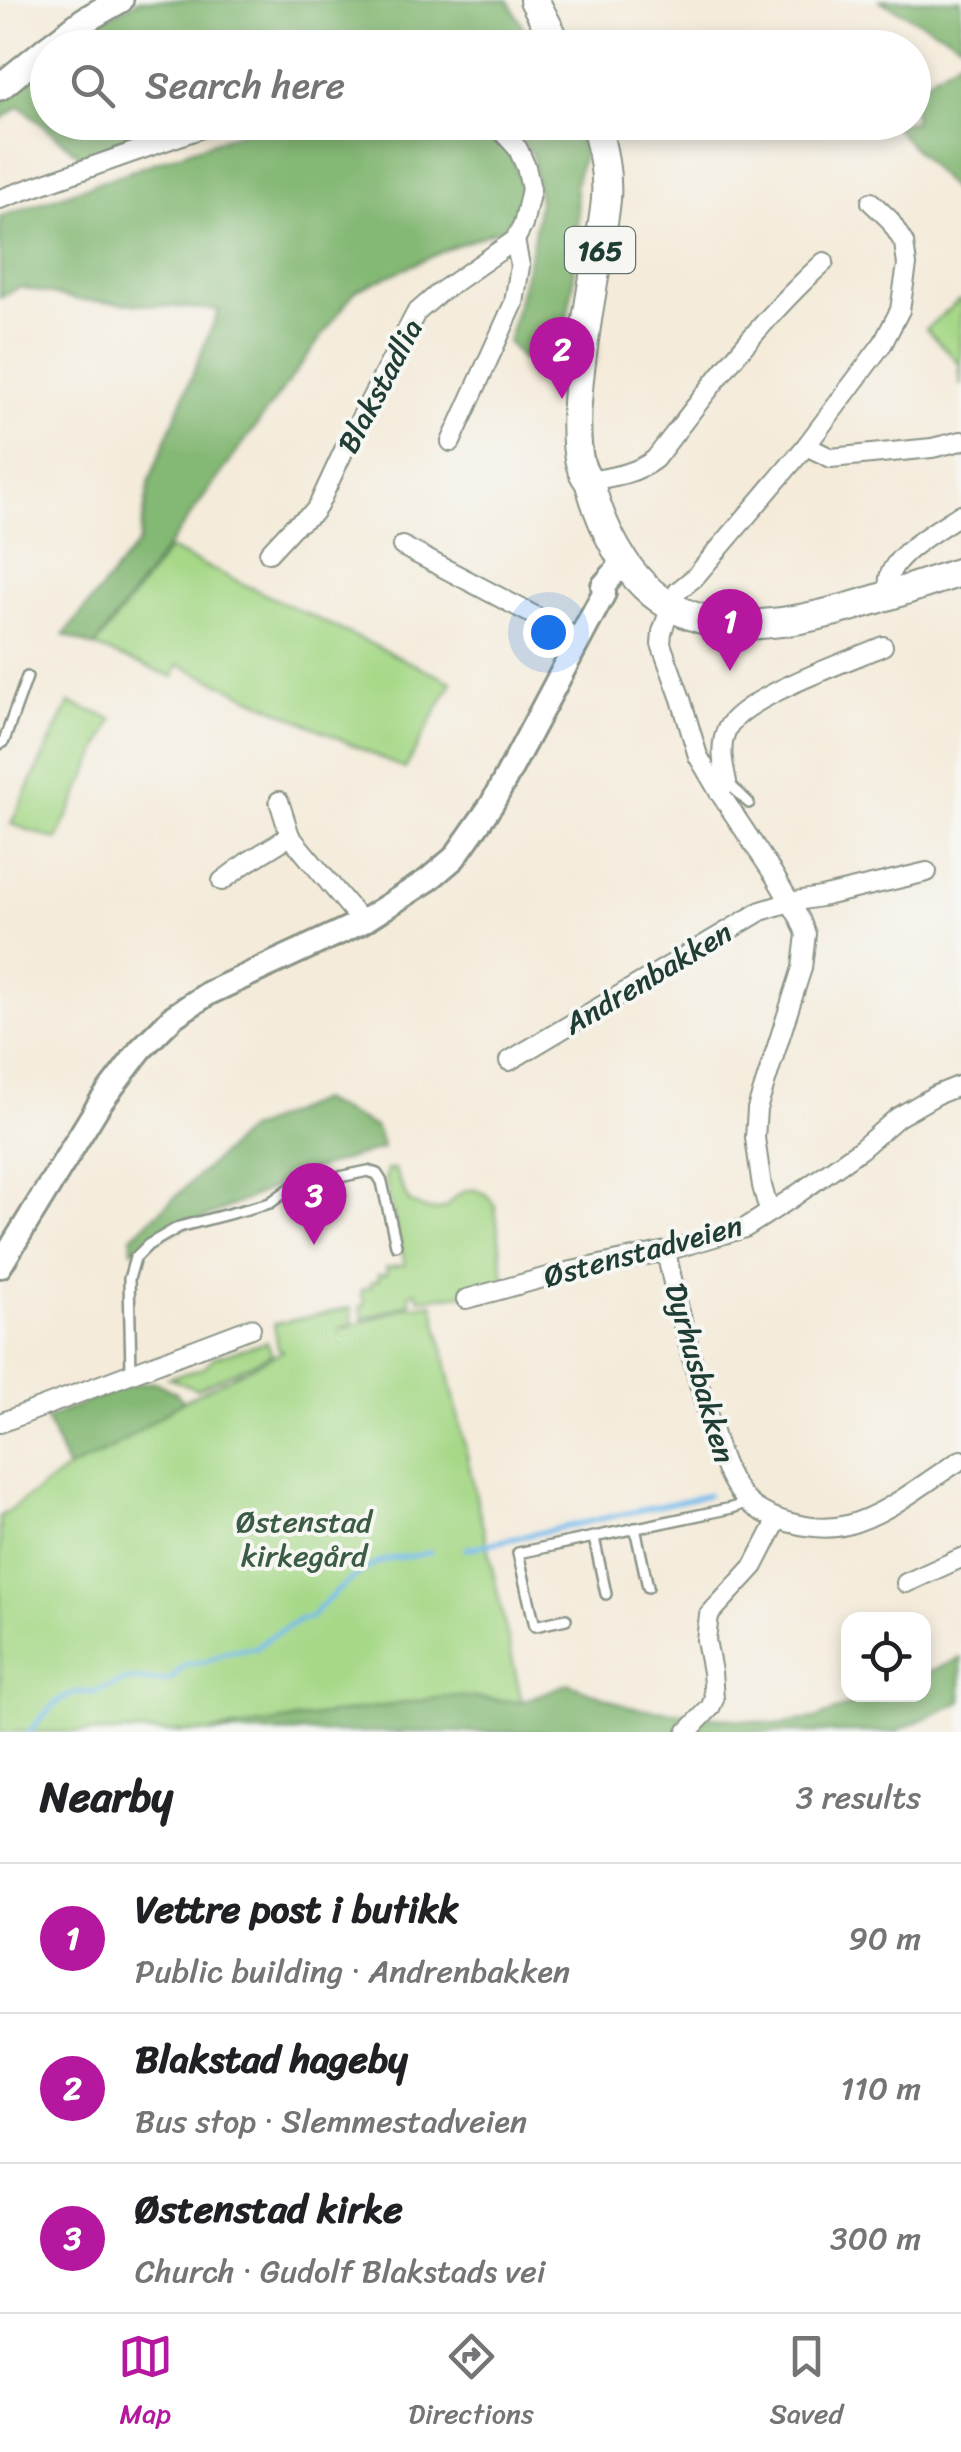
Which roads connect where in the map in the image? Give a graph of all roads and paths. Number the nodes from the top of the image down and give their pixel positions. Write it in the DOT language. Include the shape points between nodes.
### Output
graph roads {
  1 [pos="120,0"];
  2 [pos="534,0"];
  3 [pos="71,30"];
  4 [pos="550,30"];
  5 [pos="30,63"];
  6 [pos="0,87"];
  7 [pos="168,140"];
  8 [pos="510,140"];
  9 [pos="600,140"];
  10 [pos="0,199"];
  11 [pos="871,202"];
  12 [pos="515,240"];
  13 [pos="824,262"];
  14 [pos="961,441"];
  15 [pos="451,442"];
  16 [pos="806,446"];
  17 [pos="588,482"];
  18 [pos="961,514"];
  19 [pos="402,546"];
  20 [pos="269,553"];
  21 [pos="628,569"];
  22 [pos="961,572"];
  23 [pos="891,594"];
  24 [pos="674,598"];
  25 [pos="579,639"];
  26 [pos="884,646"];
  27 [pos="27,677"];
  28 [pos="0,744"];
  29 [pos="723,787"];
  30 [pos="279,802"];
  31 [pos="749,803"];
  32 [pos="290,836"];
  33 [pos="927,872"];
  34 [pos="222,882"];
  35 [pos="790,902"];
  36 [pos="362,922"];
  37 [pos="509,1061"];
  38 [pos="961,1085"];
  39 [pos="769,1212"];
  40 [pos="396,1245"];
  41 [pos="666,1251"];
  42 [pos="0,1266"];
  43 [pos="466,1299"];
  44 [pos="250,1328"];
  45 [pos="131,1375"];
  46 [pos="0,1422"];
  47 [pos="961,1460"];
  48 [pos="744,1497"];
  49 [pos="778,1519"];
  50 [pos="635,1528"];
  51 [pos="594,1538"];
  52 [pos="961,1558"];
  53 [pos="906,1582"];
  54 [pos="648,1587"];
  55 [pos="606,1594"];
  56 [pos="566,1619"];
  57 [pos="687,1732"];
  1 -- 3 [label="main road"];
  2 -- 4 [label="main road"];
  5 -- 6 [label="main road"];
  7 -- 10 [label="street"];
  8 -- 12 [label="street" via="530,189"];
  9 -- 17 [label="main road, 165" via="606,197 577,393 578,450"];
  11 -- 16 [label="street" via="904,243 900,310"];
  12 -- 15 [label="street" via="520,266 514,303"];
  12 -- 20 [label="street, Blakstadlia" via="416,314 314,513"];
  13 -- 17 [label="street" via="721,373 655,459"];
  14 -- 16 [label="street" via="831,458"];
  16 -- 24 [label="street"];
  17 -- 21 [label="main road, 165"];
  18 -- 23 [label="street" via="906,552 889,575"];
  19 -- 25 [label="street"];
  21 -- 24 [label="main road, 165" via="650,592"];
  21 -- 25 [label="street" via="603,586"];
  22 -- 23 [label="main road, 165"];
  23 -- 24 [label="main road, 165" via="803,619 748,626 707,621"];
  24 -- 29 [label="street" via="661,644 698,756"];
  25 -- 36 [label="street" via="466,844 428,880"];
  26 -- 29 [label="street" via="741,712 723,740"];
  27 -- 28 [label="lane"];
  29 -- 31 [label="lane"];
  29 -- 35 [label="street"];
  30 -- 32 [label="street"];
  32 -- 34 [label="street"];
  32 -- 36 [label="street"];
  33 -- 35 [label="street, Andrenbakken"];
  35 -- 37 [label="street, Andrenbakken" via="761,910"];
  35 -- 39 [label="street" via="806,934 805,948 755,1138"];
  36 -- 42 [label="street" via="174,1016 100,1103"];
  38 -- 39 [label="street, Østenstadveien" via="898,1117"];
  39 -- 41 [label="street, Østenstadveien" via="745,1228"];
  40 -- 45 [label="lane" via="382,1182 368,1171 292,1187 270,1203 179,1228 135,1258 129,1279"];
  41 -- 43 [label="street, Østenstadveien"];
  41 -- 48 [label="street, Dyrhusbakken" via="720,1454"];
  44 -- 45 [label="street"];
  45 -- 46 [label="street"];
  47 -- 49 [label="street" via="866,1519 818,1528"];
  48 -- 49 [label="street"];
  48 -- 50 [label="lane" via="732,1508"];
  49 -- 57 [label="street" via="754,1566 709,1614 714,1698"];
  50 -- 51 [label="lane"];
  50 -- 54 [label="lane"];
  51 -- 55 [label="lane"];
  51 -- 56 [label="lane" via="518,1553 534,1626"];
  52 -- 53 [label="street"];
}
